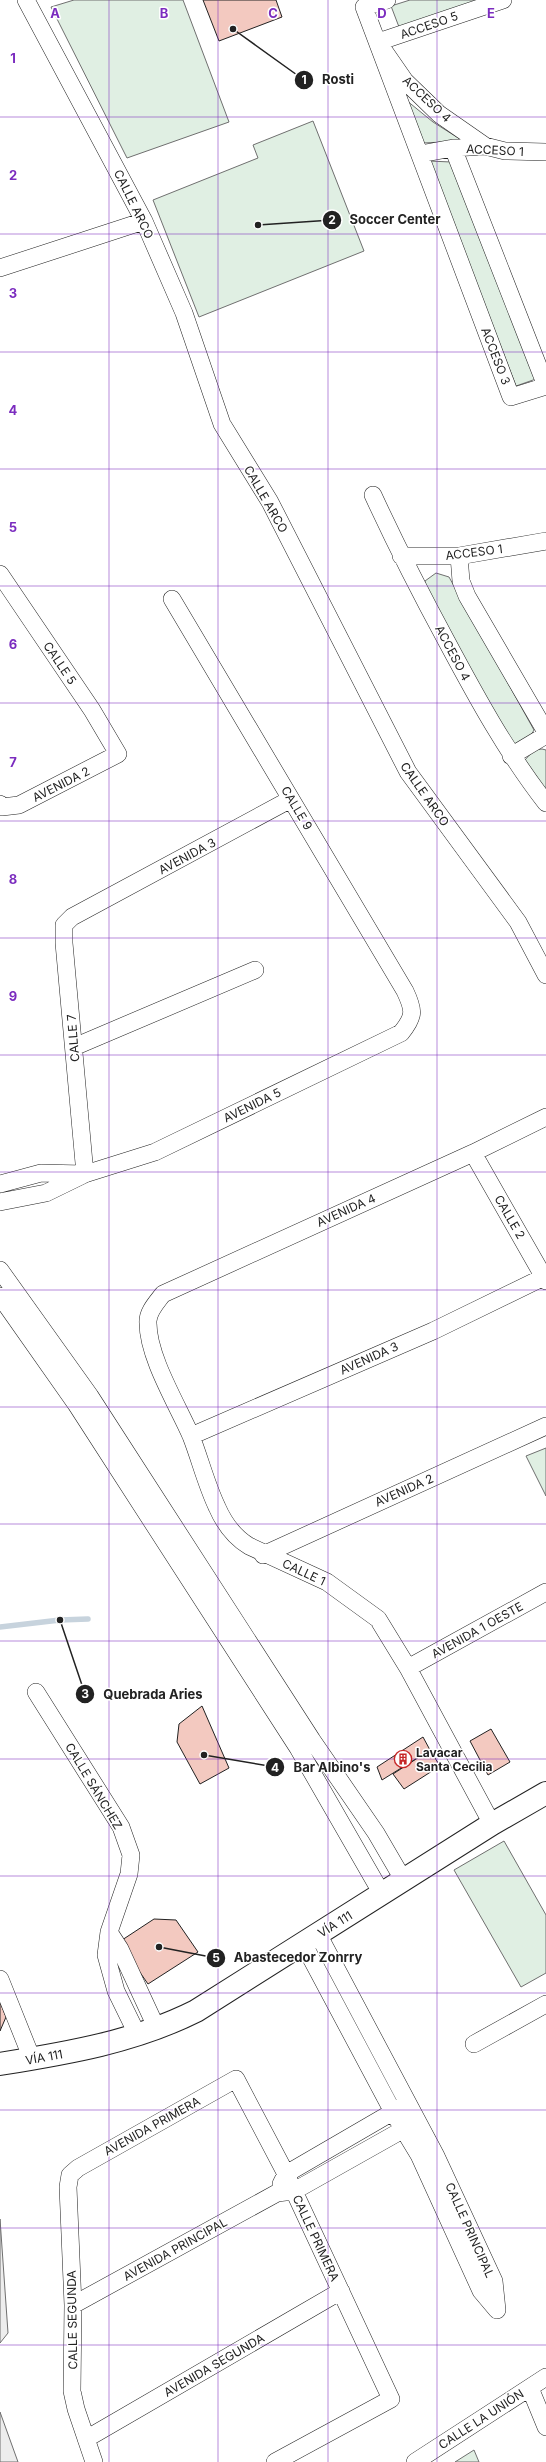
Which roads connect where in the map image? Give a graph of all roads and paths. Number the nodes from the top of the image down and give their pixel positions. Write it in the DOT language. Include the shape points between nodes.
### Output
graph roads {
  1 [pos="26,0"];
  2 [pos="387,0"];
  3 [pos="503,0"];
  4 [pos="378,42"];
  5 [pos="485,146"];
  6 [pos="452,148"];
  7 [pos="546,152"];
  8 [pos="420,154"];
  9 [pos="144,221"];
  10 [pos="1,264"];
  11 [pos="373,495"];
  12 [pos="546,541"];
  13 [pos="401,556"];
  14 [pos="460,556"];
  15 [pos="0,574"];
  16 [pos="172,599"];
  17 [pos="546,732"];
  18 [pos="546,735"];
  19 [pos="118,754"];
  20 [pos="512,756"];
  21 [pos="291,799"];
  22 [pos="546,803"];
  23 [pos="1,806"];
  24 [pos="82,912"];
  25 [pos="545,969"];
  26 [pos="255,970"];
  27 [pos="411,1021"];
  28 [pos="74,1047"];
  29 [pos="546,1117"];
  30 [pos="473,1153"];
  31 [pos="85,1174"];
  32 [pos="0,1184"];
  33 [pos="0,1202"];
  34 [pos="0,1270"];
  35 [pos="545,1278"];
  36 [pos="0,1296"];
  37 [pos="151,1309"];
  38 [pos="83,1400"];
  39 [pos="546,1426"];
  40 [pos="191,1436"];
  41 [pos="263,1555"];
  42 [pos="546,1592"];
  43 [pos="408,1668"];
  44 [pos="36,1692"];
  45 [pos="305,1744"];
  46 [pos="546,1793"];
  47 [pos="492,1824"];
  48 [pos="404,1881"];
  49 [pos="382,1894"];
  50 [pos="311,1939"];
  51 [pos="0,1979"];
  52 [pos="546,2004"];
  53 [pos="147,2032"];
  54 [pos="474,2044"];
  55 [pos="32,2059"];
  56 [pos="0,2064"];
  57 [pos="236,2079"];
  58 [pos="400,2108"];
  59 [pos="410,2126"];
  60 [pos="286,2174"];
  61 [pos="70,2175"];
  62 [pos="294,2191"];
  63 [pos="277,2193"];
  64 [pos="341,2291"];
  65 [pos="74,2305"];
  66 [pos="546,2376"];
  67 [pos="530,2388"];
  68 [pos="546,2427"];
  69 [pos="86,2439"];
  70 [pos="417,2461"];
  71 [pos="94,2462"];
  72 [pos="275,2462"];
  1 -- 9 [label="street, CALLE ARCO"];
  2 -- 4 [label="street, ACCESO 4" via="364,7"];
  3 -- 4 [label="street, ACCESO 5"];
  4 -- 5 [label="street, ACCESO 4" via="405,81 416,92 439,114"];
  4 -- 8 [label="street, ACCESO 4"];
  5 -- 6 [label="street, ACCESO 1"];
  5 -- 7 [label="street, ACCESO 1" via="504,151"];
  6 -- 8 [label="street, ACCESO 1"];
  6 -- 8 [label="street, ACCESO 3" via="546,386 511,397"];
  9 -- 10 [label="street"];
  9 -- 25 [label="street, CALLE ARCO" via="184,313 222,424 270,502 408,772 518,922"];
  11 -- 13 [label="street, ACCESO 4"];
  12 -- 14 [label="street, ACCESO 1"];
  13 -- 14 [label="street, ACCESO 1"];
  13 -- 20 [label="street, ACCESO 4" via="481,706"];
  14 -- 17 [label="street" via="462,581 467,596"];
  15 -- 19 [label="street, CALLE 5" via="92,710"];
  16 -- 21 [label="street, CALLE 9"];
  18 -- 20 [label="street"];
  19 -- 23 [label="street, AVENIDA 2" via="19,805"];
  20 -- 22 [label="street, ACCESO 4"];
  21 -- 24 [label="street, AVENIDA 3"];
  21 -- 27 [label="street, CALLE 9" via="405,991 412,1006"];
  24 -- 28 [label="street, CALLE 7" via="64,925"];
  26 -- 28 [label="street"];
  27 -- 31 [label="street, AVENIDA 5" via="401,1033 155,1152"];
  28 -- 31 [label="street, CALLE 7"];
  29 -- 30 [label="street, AVENIDA 4"];
  30 -- 35 [label="street, CALLE 2"];
  30 -- 37 [label="street, AVENIDA 4" via="186,1283 164,1294"];
  31 -- 32 [label="street" via="41,1173"];
  31 -- 33 [label="street" via="46,1193"];
  34 -- 38 [label="street"];
  35 -- 40 [label="street, AVENIDA 3" via="432,1331"];
  36 -- 38 [label="street"];
  37 -- 40 [label="street, CALLE 1" via="147,1322 152,1349"];
  38 -- 45 [label="street"];
  39 -- 41 [label="street, AVENIDA 2"];
  40 -- 41 [label="street, CALLE 1" via="217,1508 229,1529 239,1540"];
  41 -- 43 [label="street, CALLE 1" via="299,1568 327,1582 378,1618"];
  42 -- 43 [label="street, AVENIDA 1 OESTE"];
  43 -- 47 [label="street, CALLE 1"];
  44 -- 53 [label="street, CALLE SÁNCHEZ" via="121,1827 131,1855 129,1874 109,1932 106,1955 116,1991"];
  45 -- 48 [label="street" via="376,1833"];
  45 -- 49 [label="street"];
  46 -- 47 [label="main road, VÍA 111"];
  47 -- 48 [label="main road, VÍA 111"];
  48 -- 49 [label="main road, VÍA 111"];
  49 -- 50 [label="main road, VÍA 111"];
  50 -- 53 [label="main road, VÍA 111" via="196,2011"];
  50 -- 58 [label="street, CALLE PRINCIPAL"];
  51 -- 55 [label="street"];
  52 -- 54 [label="street"];
  53 -- 55 [label="main road, VÍA 111" via="110,2044"];
  55 -- 56 [label="main road, VÍA 111"];
  57 -- 60 [label="street, CALLE PRIMERA"];
  57 -- 61 [label="street, AVENIDA PRIMERA" via="78,2168"];
  58 -- 59 [label="street, CALLE PRINCIPAL"];
  58 -- 60 [label="street"];
  59 -- 59 [label="street, CALLE PRINCIPAL" via="419,2155 481,2291 497,2310 494,2281 436,2156"];
  59 -- 62 [label="street, AVENIDA PRINCIPAL"];
  60 -- 62 [label="street, CALLE PRIMERA"];
  60 -- 63 [label="street"];
  61 -- 65 [label="street, CALLE SEGUNDA" via="68,2187"];
  62 -- 63 [label="street, AVENIDA PRINCIPAL"];
  62 -- 64 [label="street, CALLE PRIMERA"];
  63 -- 65 [label="street, AVENIDA PRINCIPAL"];
  64 -- 69 [label="street, AVENIDA SEGUNDA"];
  64 -- 72 [label="street, CALLE PRIMERA" via="391,2399"];
  65 -- 69 [label="street, CALLE SEGUNDA" via="72,2391"];
  66 -- 67 [label="street, CALLE LA UNIÓN"];
  67 -- 68 [label="street"];
  67 -- 70 [label="street, CALLE LA UNIÓN"];
  69 -- 71 [label="street, CALLE SEGUNDA"];
}
